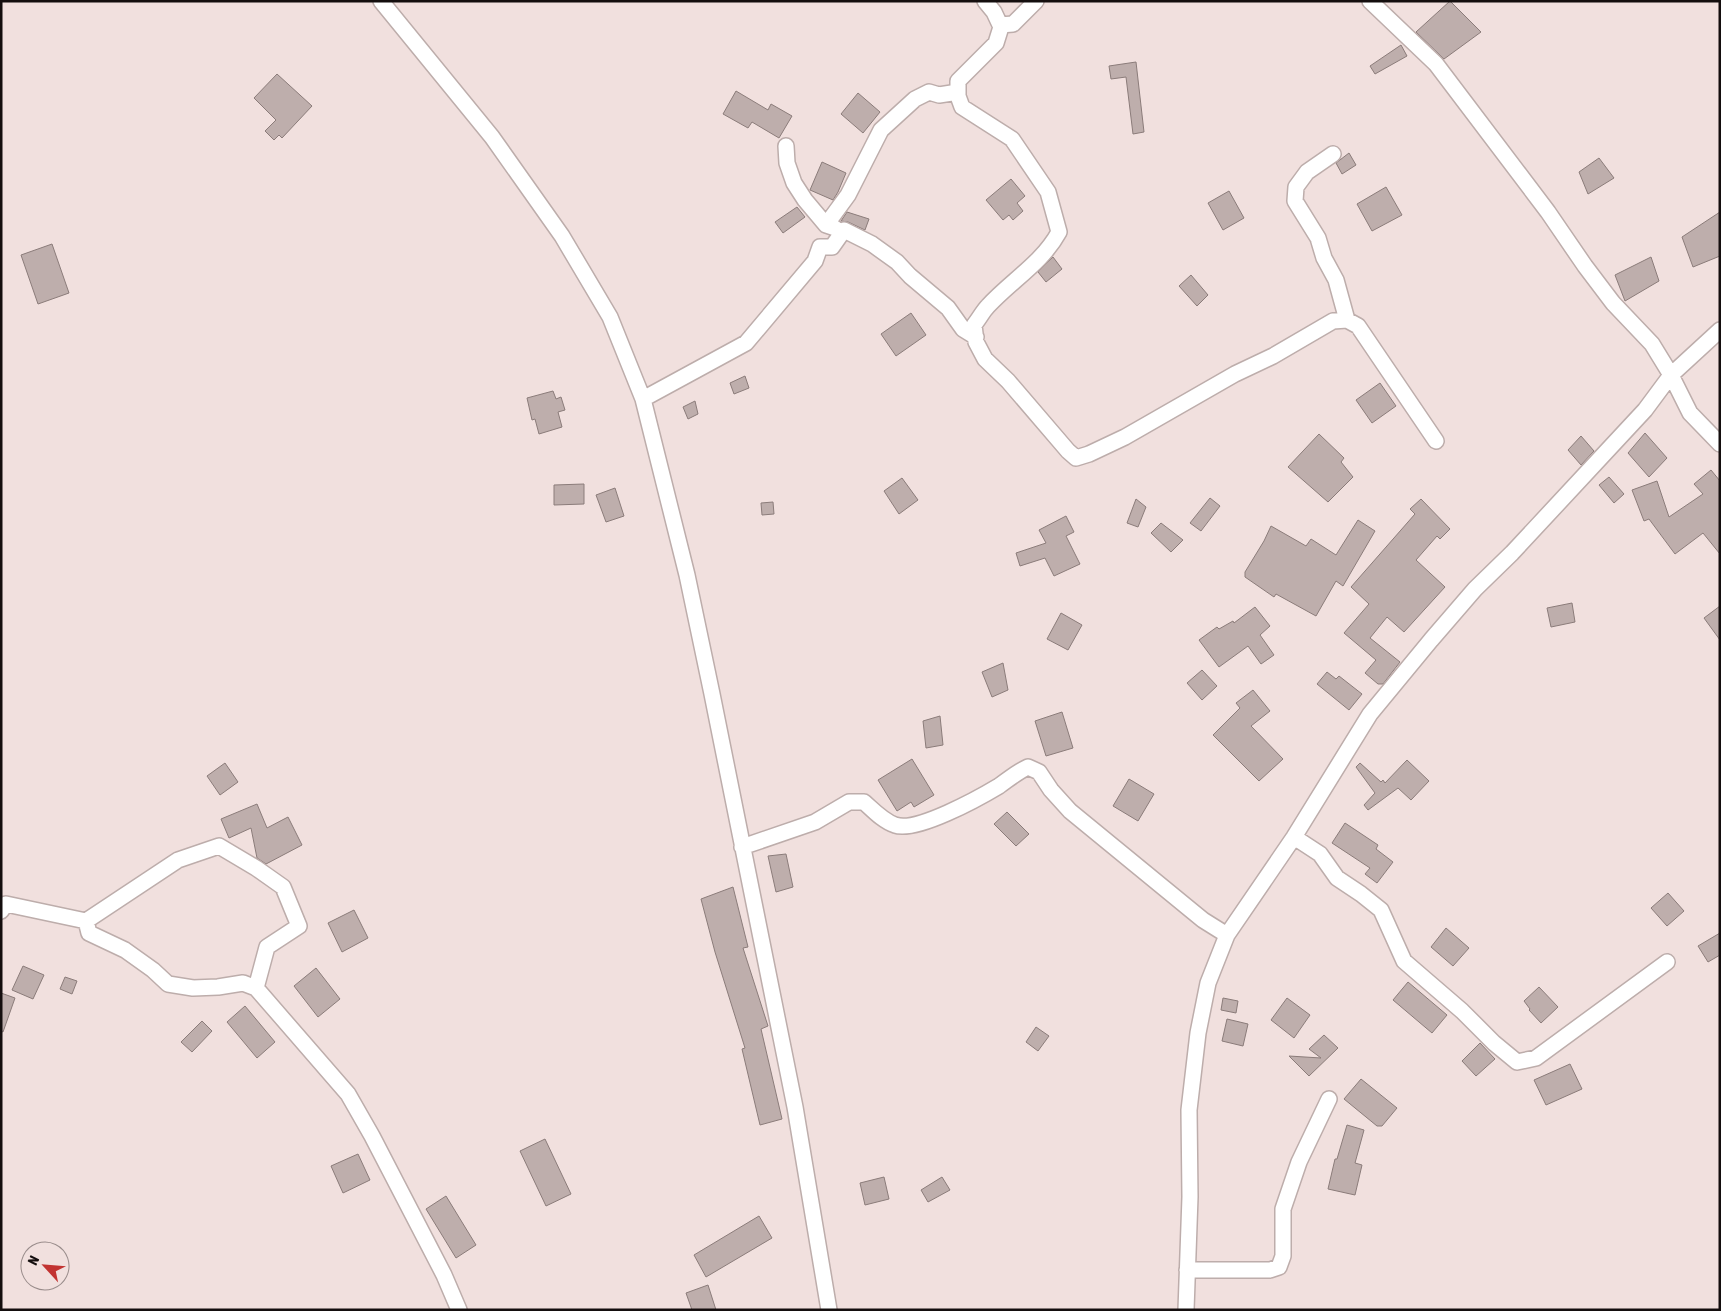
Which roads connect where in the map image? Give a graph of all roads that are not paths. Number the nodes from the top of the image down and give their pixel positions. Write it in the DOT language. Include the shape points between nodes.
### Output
graph roads {
  1 [pos="381,1"];
  2 [pos="985,1"];
  3 [pos="1036,1"];
  4 [pos="1370,1"];
  5 [pos="1000,25"];
  6 [pos="958,92"];
  7 [pos="786,146"];
  8 [pos="1332,154"];
  9 [pos="826,225"];
  10 [pos="844,230"];
  11 [pos="1347,320"];
  12 [pos="1720,330"];
  13 [pos="976,336"];
  14 [pos="1671,375"];
  15 [pos="643,399"];
  16 [pos="1436,441"];
  17 [pos="1720,444"];
  18 [pos="1294,837"];
  19 [pos="742,847"];
  20 [pos="1,911"];
  21 [pos="86,921"];
  22 [pos="1227,935"];
  23 [pos="1667,962"];
  24 [pos="256,988"];
  25 [pos="1329,1099"];
  26 [pos="1187,1270"];
  27 [pos="460,1310"];
  28 [pos="829,1310"];
  29 [pos="1186,1310"];
  1 -- 15 [label="street" via="492,138 562,236 610,317"];
  2 -- 5 [label="street"];
  3 -- 5 [label="street" via="1013,24"];
  4 -- 14 [label="street" via="1436,64 1607,296 1652,344"];
  5 -- 6 [label="street" via="996,43 958,81"];
  6 -- 9 [label="street" via="939,95 929,92 915,99 881,130 848,195"];
  6 -- 13 [label="street" via="962,107 1012,140 1048,192 1059,232 1041,257 988,306 974,325"];
  7 -- 9 [label="street" via="787,163 794,183"];
  8 -- 11 [label="street" via="1307,172 1296,187 1295,201 1318,238 1336,280"];
  9 -- 10 [label="street"];
  10 -- 13 [label="street" via="897,262 948,308 962,329"];
  10 -- 15 [label="street" via="832,246 820,247 815,261 746,343"];
  11 -- 13 [label="street" via="1333,321 1125,436 1076,458 985,359"];
  11 -- 16 [label="street" via="1358,326"];
  12 -- 14 [label="street"];
  14 -- 17 [label="street" via="1690,413"];
  14 -- 18 [label="street" via="1645,410 1462,604 1370,714"];
  15 -- 19 [label="street" via="687,574"];
  18 -- 22 [label="street"];
  18 -- 23 [label="street" via="1320,854 1337,878 1381,910 1404,961 1517,1062 1536,1058"];
  19 -- 22 [label="street" via="815,822 849,802 864,802 896,826 917,825 950,811 1028,767 1039,772 1070,811 1203,920"];
  19 -- 28 [label="street" via="795,1107"];
  20 -- 21 [label="street" via="6,904"];
  21 -- 24 [label="street" via="89,933 125,950 168,984 193,988 243,983"];
  21 -- 24 [label="street" via="178,860 219,846 283,887 299,926 267,947"];
  22 -- 26 [label="street" via="1208,983 1198,1033 1189,1110"];
  24 -- 27 [label="street" via="348,1094"];
  25 -- 26 [label="street" via="1299,1162 1283,1209 1283,1256 1279,1267 1270,1270"];
  26 -- 29 [label="street"];
}
